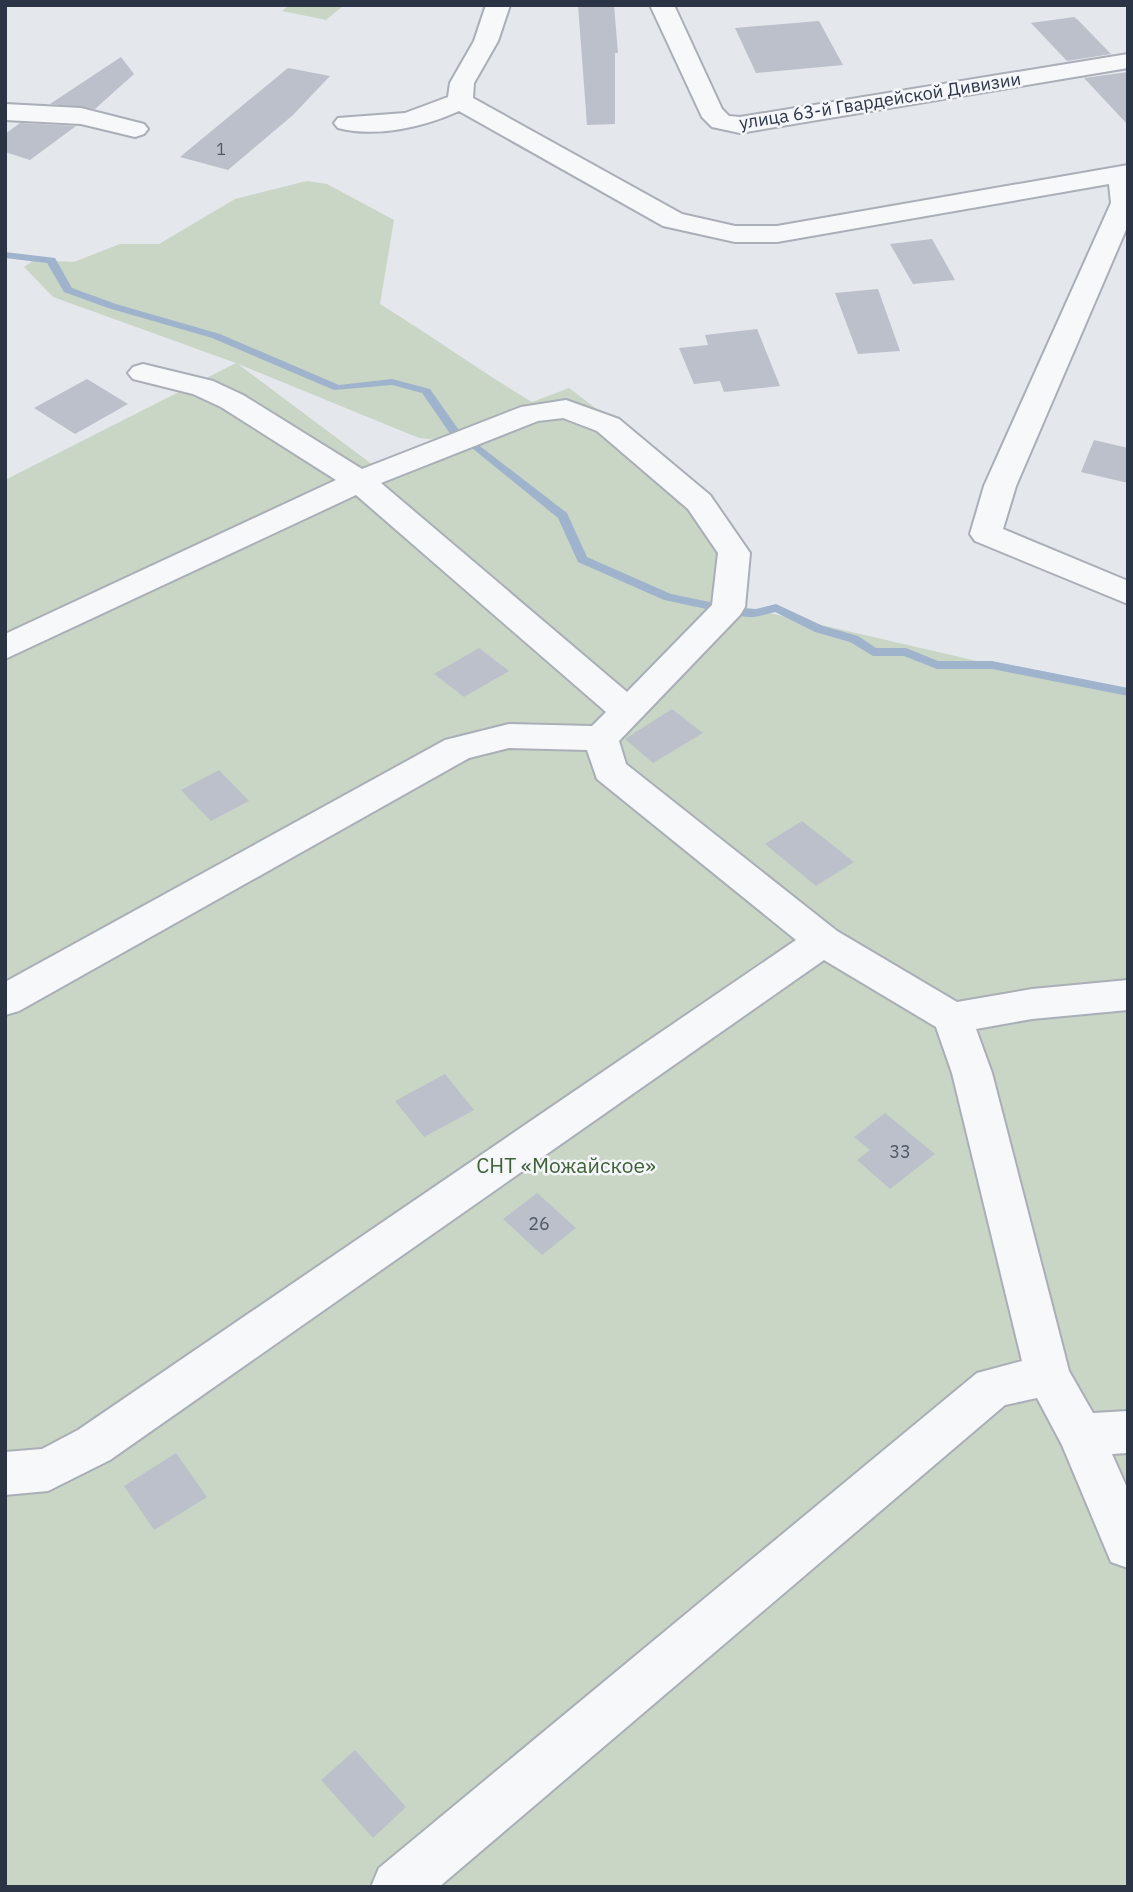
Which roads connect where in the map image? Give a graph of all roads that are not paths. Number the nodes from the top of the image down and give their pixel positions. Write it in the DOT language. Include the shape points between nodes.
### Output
graph roads {
  1 [pos="498,5"];
  2 [pos="662,5"];
  3 [pos="1128,61"];
  4 [pos="460,101"];
  5 [pos="5,112"];
  6 [pos="347,123"];
  7 [pos="135,129"];
  8 [pos="1124,174"];
  9 [pos="143,373"];
  10 [pos="359,481"];
  11 [pos="1128,593"];
  12 [pos="5,648"];
  13 [pos="614,724"];
  14 [pos="822,941"];
  15 [pos="1128,995"];
  16 [pos="5,1000"];
  17 [pos="952,1018"];
  18 [pos="1048,1375"];
  19 [pos="1128,1432"];
  20 [pos="1082,1435"];
  21 [pos="5,1474"];
  22 [pos="1128,1546"];
  23 [pos="398,1887"];
  1 -- 4 [label="street" via="486,41 462,83"];
  2 -- 3 [label="street, улица 63-й Гвардейской Дивизии" via="711,113 721,122 740,125"];
  4 -- 6 [label="street" via="413,119 376,125"];
  4 -- 8 [label="street" via="673,220 735,234 777,234"];
  5 -- 7 [label="street" via="81,116"];
  8 -- 11 [label="street" via="1124,203 1000,486 986,534"];
  9 -- 10 [label="street" via="203,387 232,401"];
  10 -- 12 [label="street"];
  10 -- 13 [label="street"];
  10 -- 13 [label="street" via="532,414 566,409 608,425 699,502 734,553 729,607"];
  13 -- 14 [label="street" via="610,770"];
  13 -- 16 [label="street" via="509,736 458,749"];
  14 -- 17 [label="street"];
  14 -- 21 [label="street" via="94,1445 48,1470"];
  15 -- 17 [label="street" via="1032,1004"];
  17 -- 18 [label="street" via="972,1073"];
  18 -- 20 [label="street"];
  18 -- 23 [label="street" via="993,1387"];
  19 -- 20 [label="street"];
  20 -- 22 [label="street"];
}
